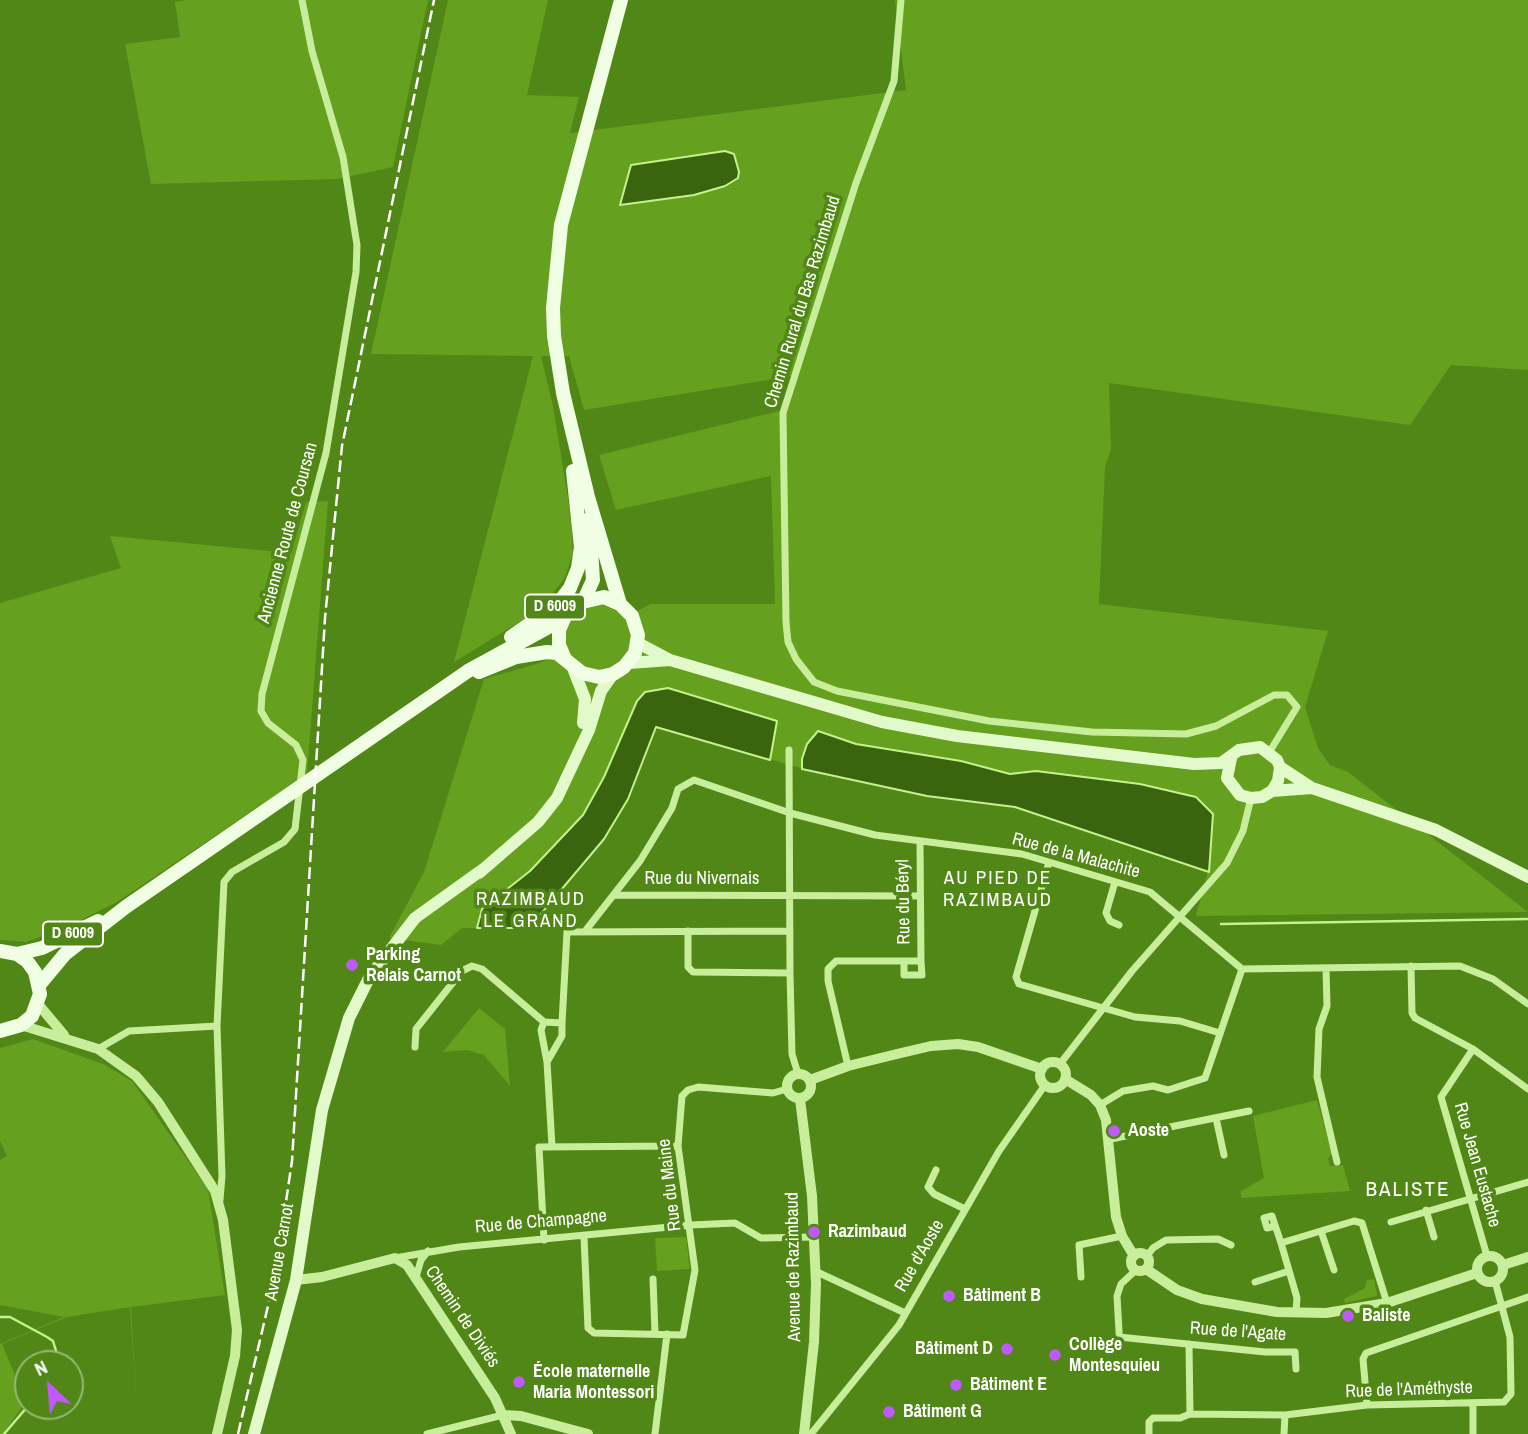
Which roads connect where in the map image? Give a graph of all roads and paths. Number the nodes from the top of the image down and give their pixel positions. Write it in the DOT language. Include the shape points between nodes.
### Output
graph roads {
  1 [pos="302,0"];
  2 [pos="621,0"];
  3 [pos="901,0"];
  4 [pos="563,393"];
  5 [pos="588,497"];
  6 [pos="584,600"];
  7 [pos="620,604"];
  8 [pos="563,619"];
  9 [pos="638,643"];
  10 [pos="670,660"];
  11 [pos="628,663"];
  12 [pos="569,664"];
  13 [pos="613,674"];
  14 [pos="439,693"];
  15 [pos="376,737"];
  16 [pos="789,750"];
  17 [pos="1270,751"];
  18 [pos="578,754"];
  19 [pos="1231,758"];
  20 [pos="1194,764"];
  21 [pos="1280,767"];
  22 [pos="1231,787"];
  23 [pos="1312,788"];
  24 [pos="1272,791"];
  25 [pos="1251,799"];
  26 [pos="790,813"];
  27 [pos="920,842"];
  28 [pos="1049,862"];
  29 [pos="1528,877"];
  30 [pos="1115,882"];
  31 [pos="614,895"];
  32 [pos="789,895"];
  33 [pos="920,896"];
  34 [pos="127,906"];
  35 [pos="1180,916"];
  36 [pos="1119,925"];
  37 [pos="586,930"];
  38 [pos="688,931"];
  39 [pos="790,931"];
  40 [pos="0,951"];
  41 [pos="16,954"];
  42 [pos="921,961"];
  43 [pos="904,962"];
  44 [pos="1411,966"];
  45 [pos="1326,968"];
  46 [pos="1242,969"];
  47 [pos="790,974"];
  48 [pos="40,984"];
  49 [pos="38,1004"];
  50 [pos="1528,1004"];
  51 [pos="1101,1008"];
  52 [pos="544,1022"];
  53 [pos="562,1023"];
  54 [pos="21,1025"];
  55 [pos="217,1026"];
  56 [pos="0,1031"];
  57 [pos="1220,1033"];
  58 [pos="66,1037"];
  59 [pos="415,1047"];
  60 [pos="98,1049"];
  61 [pos="1473,1049"];
  62 [pos="547,1062"];
  63 [pos="1060,1064"];
  64 [pos="848,1066"];
  65 [pos="1042,1069"];
  66 [pos="798,1074"];
  67 [pos="1065,1079"];
  68 [pos="810,1080"];
  69 [pos="1045,1085"];
  70 [pos="1528,1088"];
  71 [pos="787,1090"];
  72 [pos="800,1099"];
  73 [pos="1100,1105"];
  74 [pos="1250,1111"];
  75 [pos="1216,1118"];
  76 [pos="1111,1139"];
  77 [pos="552,1146"];
  78 [pos="678,1146"];
  79 [pos="1224,1154"];
  80 [pos="1337,1162"];
  81 [pos="936,1170"];
  82 [pos="1527,1184"];
  83 [pos="1469,1198"];
  84 [pos="220,1204"];
  85 [pos="965,1209"];
  86 [pos="1426,1210"];
  87 [pos="1391,1222"];
  88 [pos="691,1225"];
  89 [pos="1275,1226"];
  90 [pos="1321,1231"];
  91 [pos="1122,1236"];
  92 [pos="584,1237"];
  93 [pos="814,1237"];
  94 [pos="1434,1237"];
  95 [pos="544,1240"];
  96 [pos="1281,1243"];
  97 [pos="1231,1245"];
  98 [pos="428,1251"];
  99 [pos="1134,1256"];
  100 [pos="1147,1256"];
  101 [pos="1487,1256"];
  102 [pos="1528,1257"];
  103 [pos="395,1258"];
  104 [pos="1503,1265"];
  105 [pos="1141,1270"];
  106 [pos="1334,1270"];
  107 [pos="815,1271"];
  108 [pos="1289,1271"];
  109 [pos="1477,1273"];
  110 [pos="416,1277"];
  111 [pos="1081,1277"];
  112 [pos="653,1279"];
  113 [pos="296,1280"];
  114 [pos="833,1281"];
  115 [pos="1494,1281"];
  116 [pos="1255,1282"];
  117 [pos="816,1284"];
  118 [pos="1528,1297"];
  119 [pos="1387,1303"];
  120 [pos="1502,1306"];
  121 [pos="1296,1312"];
  122 [pos="905,1313"];
  123 [pos="655,1333"];
  124 [pos="667,1334"];
  125 [pos="1119,1337"];
  126 [pos="1189,1344"];
  127 [pos="1120,1349"];
  128 [pos="1296,1369"];
  129 [pos="1473,1403"];
  130 [pos="1367,1405"];
  131 [pos="1190,1414"];
  132 [pos="503,1415"];
  133 [pos="1285,1415"];
  134 [pos="217,1434"];
  135 [pos="254,1434"];
  136 [pos="427,1434"];
  137 [pos="511,1434"];
  138 [pos="588,1434"];
  139 [pos="655,1434"];
  140 [pos="804,1434"];
  141 [pos="811,1434"];
  142 [pos="1149,1434"];
  143 [pos="1284,1434"];
  144 [pos="1474,1434"];
  1 -- 55 [label="street, Ancienne Route de Coursan" via="343,157 357,245 327,453 262,694 261,711 268,723 296,745 303,760 298,814 295,830 284,842 232,872 225,882"];
  2 -- 4 [label="main road, D 6009" via="556,256 554,336"];
  3 -- 17 [label="street, Chemin Rural du Bas Razimbaud" via="894,81 856,183 783,412 786,622 796,659 814,682 837,691 967,717 1092,732 1186,734 1216,726 1274,695 1287,695 1297,706"];
  4 -- 5 [label="main road, D 6009"];
  4 -- 15 [label="main road, D 6009" via="581,547 570,588 548,612 425,695"];
  5 -- 6 [label="main road, D 6009" via="593,580"];
  5 -- 7 [label="main road, D 6009"];
  6 -- 7 [label="main road" via="604,597"];
  6 -- 8 [label="main road"];
  7 -- 9 [label="main road" via="635,621"];
  8 -- 12 [label="main road" via="558,637"];
  8 -- 14 [label="main road, D 6009" via="510,645"];
  9 -- 10 [label="main road"];
  9 -- 11 [label="main road"];
  10 -- 11 [label="main road"];
  10 -- 20 [label="main road" via="882,722 957,736"];
  11 -- 13 [label="main road"];
  12 -- 13 [label="main road" via="594,677"];
  12 -- 14 [label="main road, D 6009" via="552,652 524,654"];
  12 -- 18 [label="main road" via="585,699"];
  13 -- 18 [label="main road, Avenue Carnot" via="601,691"];
  14 -- 15 [label="main road, D 6009"];
  15 -- 34 [label="main road, D 6009"];
  16 -- 26 [label="street"];
  17 -- 19 [label="main road" via="1249,746"];
  17 -- 21 [label="main road"];
  18 -- 113 [label="main road, Avenue Carnot" via="557,798 538,822 415,918 369,978 349,1018 322,1110"];
  19 -- 20 [label="main road"];
  19 -- 22 [label="main road" via="1227,767"];
  20 -- 22 [label="main road" via="1220,775"];
  21 -- 23 [label="main road"];
  21 -- 24 [label="main road"];
  22 -- 25 [label="main road"];
  23 -- 24 [label="main road"];
  23 -- 29 [label="main road" via="1436,830"];
  24 -- 25 [label="main road"];
  25 -- 35 [label="street" via="1243,831 1227,863"];
  26 -- 27 [label="street, Rue de la Malachite"];
  26 -- 31 [label="street, Rue de la Malachite" via="688,781 678,789 672,808"];
  26 -- 32 [label="street"];
  27 -- 28 [label="street, Rue de la Malachite" via="1022,854"];
  27 -- 33 [label="street, Rue du Béryl"];
  28 -- 30 [label="street, Rue de la Malachite"];
  28 -- 51 [label="street" via="1016,977 1019,984"];
  30 -- 35 [label="street, Rue de la Malachite" via="1150,892"];
  30 -- 36 [label="street" via="1106,913"];
  31 -- 32 [label="street, Rue du Nivernais"];
  31 -- 37 [label="street"];
  32 -- 33 [label="street, Rue du Nivernais"];
  32 -- 39 [label="street"];
  33 -- 42 [label="street, Rue du Béryl"];
  34 -- 41 [label="main road, D 6009" via="61,940"];
  34 -- 48 [label="main road, D 6009" via="65,954"];
  35 -- 46 [label="street, Rue de la Malachite"];
  35 -- 51 [label="street"];
  37 -- 38 [label="street"];
  37 -- 53 [label="street" via="567,932"];
  38 -- 39 [label="street"];
  38 -- 47 [label="street" via="688,967 693,972"];
  39 -- 47 [label="street"];
  40 -- 41 [label="main road"];
  41 -- 48 [label="main road" via="27,961"];
  42 -- 43 [label="street, Rue du Béryl"];
  42 -- 43 [label="street, Rue du Béryl" via="922,975 904,975"];
  43 -- 64 [label="street, Rue du Béryl" via="836,961 828,969"];
  44 -- 45 [label="street"];
  44 -- 50 [label="street" via="1476,970"];
  44 -- 61 [label="street" via="1415,1018"];
  45 -- 46 [label="street"];
  45 -- 80 [label="street" via="1327,1006 1319,1028 1317,1077"];
  46 -- 57 [label="street"];
  47 -- 66 [label="street" via="792,1054"];
  48 -- 49 [label="main road"];
  49 -- 54 [label="main road"];
  49 -- 58 [label="street"];
  51 -- 57 [label="street" via="1180,1021"];
  51 -- 63 [label="street"];
  52 -- 53 [label="street"];
  52 -- 59 [label="street" via="482,969 472,966 462,971 416,1029"];
  52 -- 62 [label="street" via="541,1030"];
  53 -- 62 [label="street" via="562,1036"];
  54 -- 56 [label="main road"];
  54 -- 58 [label="street"];
  55 -- 60 [label="street" via="129,1031"];
  55 -- 84 [label="street, Ancienne Route de Coursan"];
  57 -- 73 [label="street" via="1205,1079 1168,1090 1153,1086 1123,1091"];
  58 -- 60 [label="street"];
  60 -- 84 [label="street" via="136,1076 158,1102"];
  61 -- 70 [label="street"];
  61 -- 83 [label="street, Rue Jean Eustache" via="1441,1097"];
  62 -- 77 [label="street"];
  63 -- 65 [label="street" via="1052,1062"];
  63 -- 67 [label="street"];
  64 -- 65 [label="street" via="958,1044"];
  64 -- 68 [label="street"];
  65 -- 69 [label="street"];
  66 -- 68 [label="street"];
  66 -- 71 [label="street" via="788,1081"];
  67 -- 69 [label="street" via="1057,1087"];
  67 -- 73 [label="street"];
  68 -- 72 [label="street" via="810,1092"];
  69 -- 85 [label="street, Rue d'Aoste"];
  71 -- 72 [label="street"];
  71 -- 78 [label="street, Rue du Maine" via="688,1090 679,1105"];
  72 -- 93 [label="street, Avenue de Razimbaud"];
  73 -- 76 [label="street"];
  74 -- 75 [label="street"];
  75 -- 76 [label="street"];
  75 -- 79 [label="street"];
  76 -- 91 [label="street" via="1113,1202"];
  77 -- 78 [label="street"];
  77 -- 95 [label="street" via="539,1147"];
  78 -- 88 [label="street, Rue du Maine"];
  81 -- 85 [label="street" via="928,1187"];
  82 -- 83 [label="street"];
  83 -- 86 [label="street"];
  83 -- 101 [label="street, Rue Jean Eustache"];
  84 -- 134 [label="street" via="237,1330 236,1356"];
  85 -- 122 [label="street, Rue d'Aoste"];
  86 -- 87 [label="street"];
  86 -- 94 [label="street"];
  88 -- 92 [label="street, Rue de Champagne"];
  88 -- 93 [label="street, Rue de Champagne" via="735,1223 761,1238"];
  88 -- 124 [label="street, Rue du Maine" via="695,1270 683,1335"];
  89 -- 96 [label="street"];
  90 -- 96 [label="street"];
  90 -- 106 [label="street"];
  90 -- 119 [label="street" via="1362,1223"];
  91 -- 99 [label="street"];
  91 -- 111 [label="street" via="1079,1245"];
  92 -- 95 [label="street, Rue de Champagne"];
  92 -- 123 [label="street" via="588,1328 594,1333"];
  93 -- 107 [label="street, Avenue de Razimbaud"];
  95 -- 98 [label="street, Rue de Champagne"];
  96 -- 108 [label="street"];
  97 -- 100 [label="street" via="1218,1239 1166,1240"];
  98 -- 103 [label="street, Rue de Champagne"];
  98 -- 110 [label="street"];
  99 -- 100 [label="street"];
  99 -- 105 [label="street" via="1132,1265"];
  100 -- 105 [label="street" via="1149,1263"];
  101 -- 104 [label="street" via="1497,1257"];
  101 -- 109 [label="street" via="1478,1262"];
  102 -- 104 [label="street"];
  103 -- 110 [label="street, Chemin de Diviés"];
  103 -- 113 [label="street" via="322,1278"];
  104 -- 115 [label="street" via="1502,1275"];
  105 -- 121 [label="street" via="1202,1298"];
  105 -- 125 [label="street" via="1121,1284 1117,1296"];
  107 -- 114 [label="street"];
  107 -- 117 [label="street, Avenue de Razimbaud"];
  108 -- 116 [label="street"];
  108 -- 121 [label="street"];
  109 -- 115 [label="street" via="1484,1281"];
  109 -- 119 [label="street"];
  110 -- 132 [label="street, Chemin de Diviés"];
  112 -- 123 [label="street"];
  113 -- 135 [label="main road, Avenue Carnot"];
  114 -- 117 [label="street"];
  114 -- 122 [label="street"];
  115 -- 120 [label="street, Rue de l'Améthyste"];
  117 -- 140 [label="street, Avenue de Razimbaud"];
  118 -- 120 [label="street"];
  119 -- 121 [label="street" via="1326,1313"];
  120 -- 129 [label="street, Rue de l'Améthyste" via="1510,1337 1511,1394 1504,1402"];
  120 -- 130 [label="street" via="1366,1353"];
  122 -- 141 [label="street, Rue d'Aoste"];
  123 -- 124 [label="street"];
  124 -- 139 [label="street"];
  125 -- 126 [label="street, Rue de l'Agate"];
  125 -- 127 [label="street"];
  126 -- 128 [label="street, Rue de l'Agate" via="1295,1352"];
  126 -- 131 [label="street"];
  129 -- 130 [label="street, Rue de l'Améthyste"];
  129 -- 144 [label="street"];
  130 -- 133 [label="street, Rue de l'Améthyste"];
  131 -- 133 [label="street, Rue de l'Améthyste"];
  131 -- 142 [label="street, Rue de l'Améthyste" via="1153,1418"];
  132 -- 136 [label="street"];
  132 -- 137 [label="street"];
  132 -- 138 [label="street"];
  133 -- 143 [label="street"];
}
